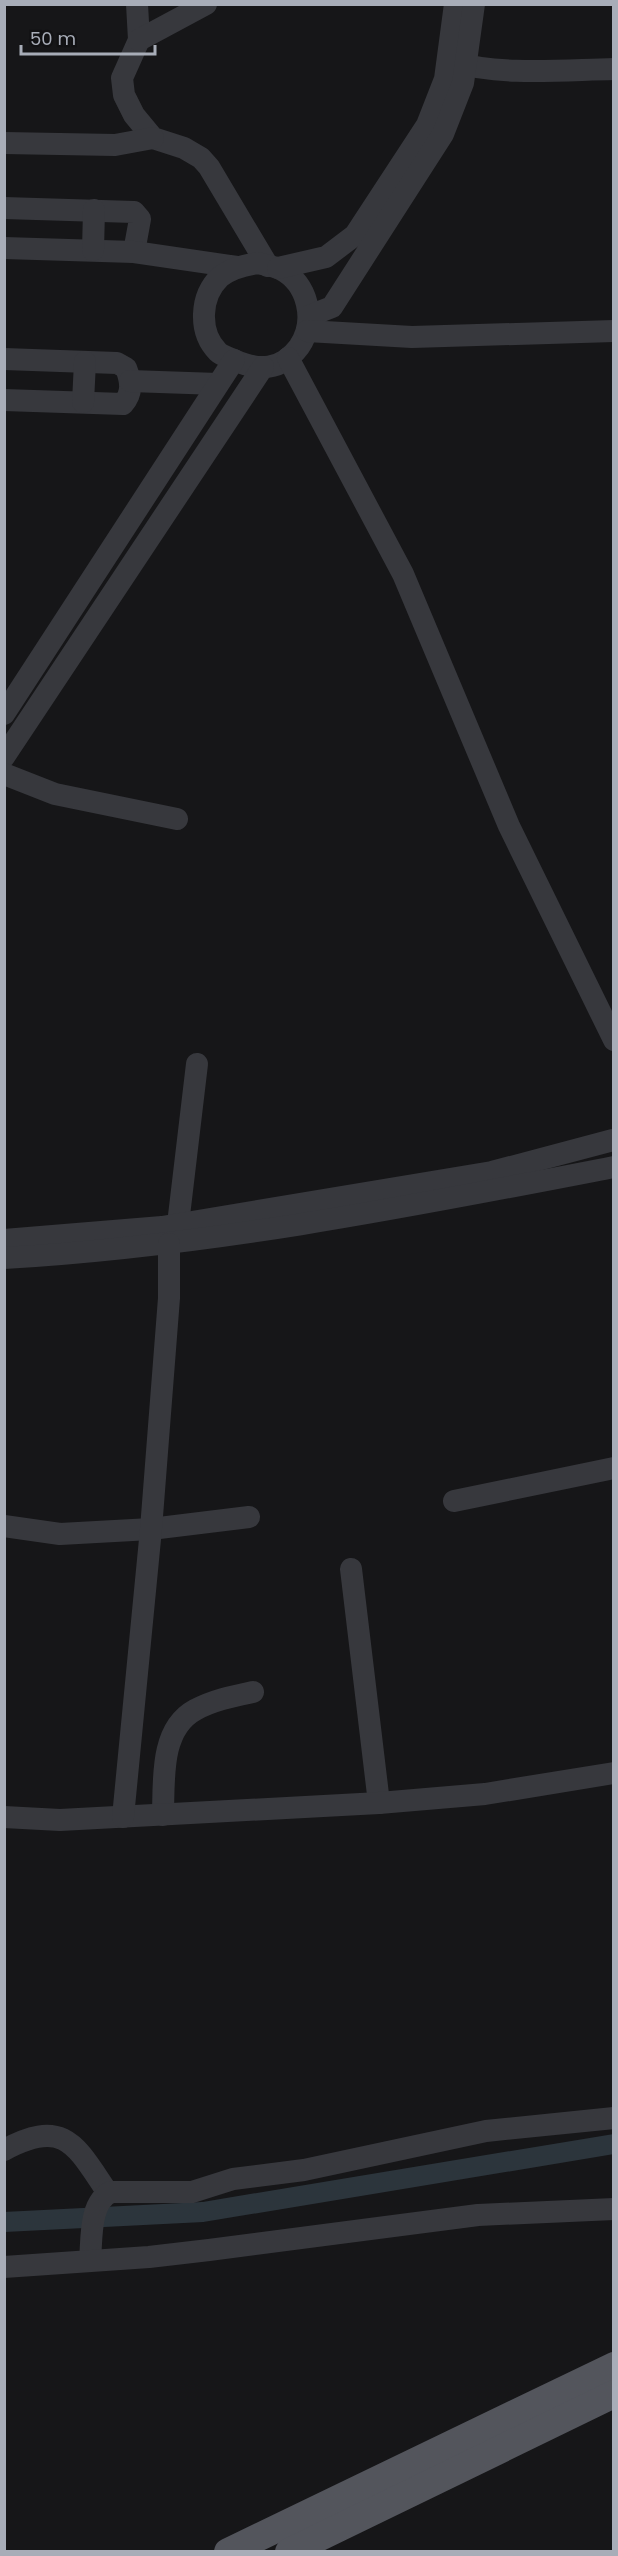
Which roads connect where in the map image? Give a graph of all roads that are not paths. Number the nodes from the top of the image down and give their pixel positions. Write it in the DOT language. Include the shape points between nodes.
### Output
graph roads {
  1 [pos="137,4"];
  2 [pos="206,4"];
  3 [pos="455,4"];
  4 [pos="474,4"];
  5 [pos="139,40"];
  6 [pos="457,63"];
  7 [pos="614,69"];
  8 [pos="153,138"];
  9 [pos="4,143"];
  10 [pos="4,208"];
  11 [pos="94,210"];
  12 [pos="4,248"];
  13 [pos="93,250"];
  14 [pos="134,252"];
  15 [pos="237,267"];
  16 [pos="273,267"];
  17 [pos="308,324"];
  18 [pos="614,331"];
  19 [pos="288,358"];
  20 [pos="4,359"];
  21 [pos="234,360"];
  22 [pos="85,362"];
  23 [pos="263,367"];
  24 [pos="130,381"];
  25 [pos="218,384"];
  26 [pos="4,400"];
  27 [pos="83,402"];
  28 [pos="4,714"];
  29 [pos="4,757"];
  30 [pos="4,774"];
  31 [pos="177,819"];
  32 [pos="614,1040"];
  33 [pos="197,1064"];
  34 [pos="613,1139"];
  35 [pos="614,1167"];
  36 [pos="173,1234"];
  37 [pos="4,1240"];
  38 [pos="4,1258"];
  39 [pos="614,1468"];
  40 [pos="454,1502"];
  41 [pos="249,1517"];
  42 [pos="4,1526"];
  43 [pos="151,1529"];
  44 [pos="351,1569"];
  45 [pos="253,1692"];
  46 [pos="614,1773"];
  47 [pos="380,1803"];
  48 [pos="163,1815"];
  49 [pos="4,1817"];
  50 [pos="123,1817"];
  51 [pos="614,2118"];
  52 [pos="4,2150"];
  53 [pos="614,2209"];
  54 [pos="99,2210"];
  55 [pos="90,2260"];
  56 [pos="4,2267"];
  57 [pos="614,2366"];
  58 [pos="614,2394"];
  59 [pos="228,2552"];
  60 [pos="288,2552"];
  1 -- 5 [label="street"];
  2 -- 5 [label="street"];
  3 -- 6 [label="street"];
  4 -- 6 [label="street"];
  5 -- 8 [label="street" via="124,69 122,87 128,105"];
  6 -- 7 [label="street" via="516,70"];
  6 -- 16 [label="street" via="445,79 427,125 356,235 327,257"];
  6 -- 17 [label="street" via="463,83 443,134 332,307"];
  8 -- 9 [label="street" via="116,145"];
  8 -- 16 [label="street" via="184,147 201,158"];
  10 -- 11 [label="street"];
  11 -- 13 [label="street"];
  11 -- 14 [label="street" via="134,212 140,219"];
  12 -- 13 [label="street"];
  13 -- 14 [label="street"];
  14 -- 15 [label="street"];
  15 -- 16 [label="street" via="258,263"];
  15 -- 21 [label="street" via="220,278 207,295 203,315 207,335 218,352"];
  16 -- 17 [label="street" via="291,276 301,287 307,301"];
  17 -- 18 [label="street" via="412,337"];
  17 -- 19 [label="street" via="299,347"];
  19 -- 23 [label="street"];
  19 -- 32 [label="street" via="403,574 509,826"];
  20 -- 22 [label="street"];
  21 -- 23 [label="street" via="253,368"];
  21 -- 25 [label="street"];
  22 -- 24 [label="street" via="117,363 126,368"];
  22 -- 27 [label="street"];
  23 -- 29 [label="street"];
  24 -- 25 [label="street"];
  24 -- 27 [label="street" via="129,396 123,404"];
  25 -- 28 [label="street"];
  26 -- 27 [label="street"];
  30 -- 31 [label="street" via="55,794"];
  33 -- 36 [label="street"];
  34 -- 36 [label="street" via="492,1172"];
  35 -- 36 [label="street" via="408,1207"];
  36 -- 37 [label="street"];
  36 -- 38 [label="street" via="121,1250"];
  36 -- 43 [label="street"];
  39 -- 40 [label="street"];
  41 -- 43 [label="street"];
  42 -- 43 [label="street" via="60,1534"];
  43 -- 50 [label="street"];
  44 -- 47 [label="street"];
  45 -- 48 [label="street" via="210,1703 181,1722 167,1754"];
  46 -- 47 [label="street" via="485,1794"];
  47 -- 48 [label="street"];
  48 -- 50 [label="street"];
  49 -- 50 [label="street"];
  51 -- 54 [label="street" via="486,2131 304,2170 233,2179 192,2192 116,2191"];
  52 -- 54 [label="street" via="41,2136 69,2141 83,2156"];
  53 -- 55 [label="street" via="459,2217 209,2250"];
  54 -- 55 [label="street"];
  55 -- 56 [label="street"];
  57 -- 59 [label="main road"];
  58 -- 60 [label="main road"];
}
